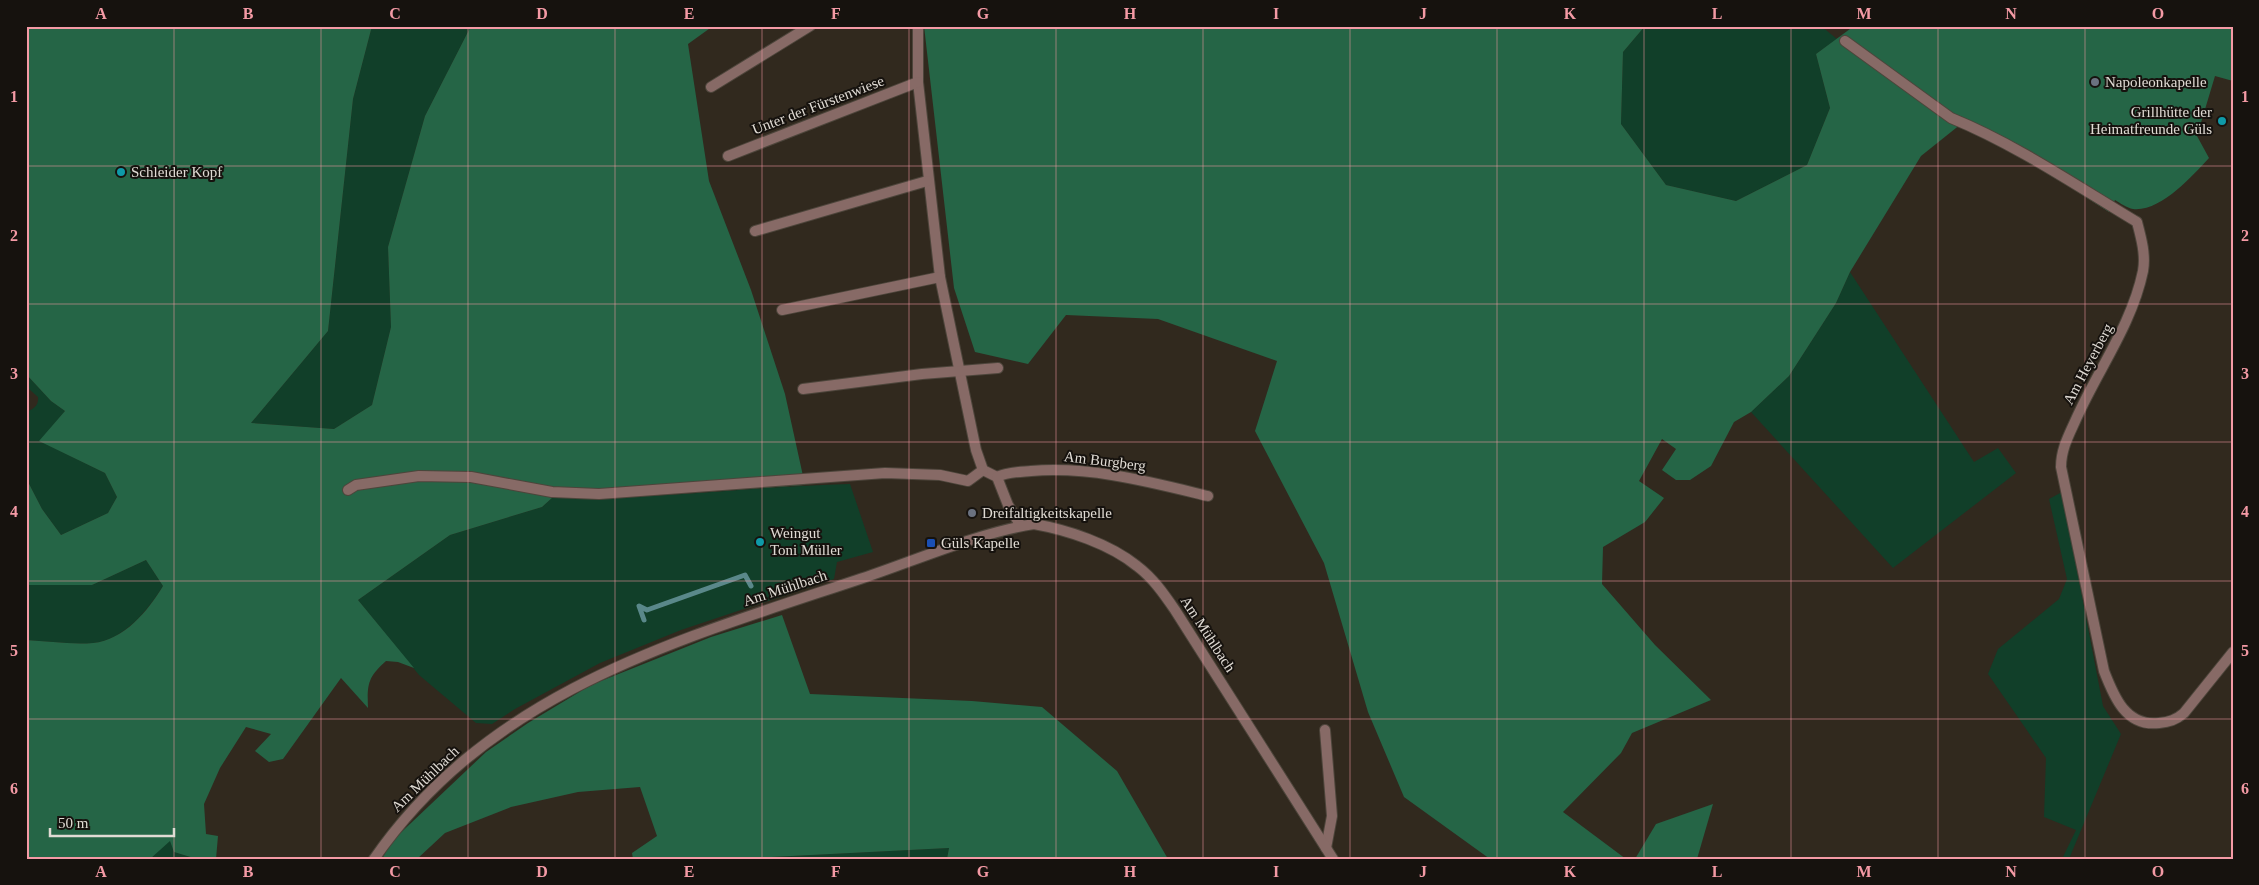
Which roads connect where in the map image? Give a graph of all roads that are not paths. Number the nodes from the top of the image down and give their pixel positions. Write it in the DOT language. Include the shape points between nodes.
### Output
graph roads {
  1 [pos="810,26"];
  2 [pos="918,26"];
  3 [pos="1844,41"];
  4 [pos="918,82"];
  5 [pos="711,87"];
  6 [pos="728,156"];
  7 [pos="927,181"];
  8 [pos="755,231"];
  9 [pos="940,276"];
  10 [pos="782,310"];
  11 [pos="998,368"];
  12 [pos="960,371"];
  13 [pos="803,389"];
  14 [pos="983,470"];
  15 [pos="997,477"];
  16 [pos="348,490"];
  17 [pos="1208,496"];
  18 [pos="1021,526"];
  19 [pos="2233,652"];
  20 [pos="1325,730"];
  21 [pos="1326,848"];
  22 [pos="374,859"];
  23 [pos="1333,859"];
  1 -- 5 [label="street"];
  2 -- 4 [label="street"];
  3 -- 19 [label="street, Am Heyerberg" via="1951,118 2046,168 2137,222 2144,270 2130,316 2061,453 2061,467 2104,672 2126,713 2136,720 2152,724 2176,720 2184,713"];
  4 -- 6 [label="street, Unter der Fürstenwiese"];
  4 -- 7 [label="street"];
  7 -- 8 [label="street"];
  7 -- 9 [label="street"];
  9 -- 10 [label="street"];
  9 -- 12 [label="street"];
  11 -- 12 [label="street"];
  12 -- 13 [label="street"];
  12 -- 14 [label="street"];
  14 -- 15 [label="street"];
  14 -- 16 [label="street" via="968,481 940,475 885,473 599,494 552,492 471,476 419,476"];
  15 -- 17 [label="street, Am Burgberg" via="1016,472 1080,471 1145,481"];
  15 -- 18 [label="street"];
  18 -- 21 [label="street, Am Mühlbach" via="1048,527 1088,541 1116,552 1147,575 1175,610"];
  18 -- 22 [label="street, Am Mühlbach" via="686,637 606,670 531,712 487,742 432,790 406,817"];
  20 -- 21 [label="street" via="1332,816"];
  21 -- 23 [label="street, Am Mühlbach"];
}
